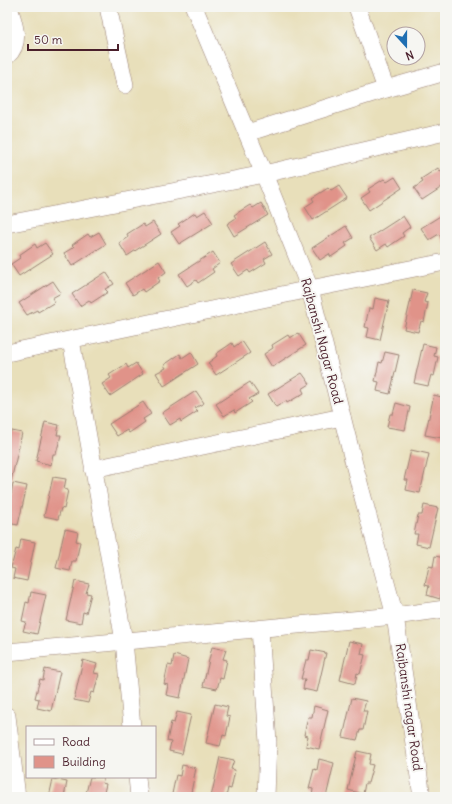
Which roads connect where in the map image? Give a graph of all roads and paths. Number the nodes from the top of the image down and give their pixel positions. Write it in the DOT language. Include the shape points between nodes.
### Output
graph roads {
  1 [pos="9,7"];
  2 [pos="108,7"];
  3 [pos="194,7"];
  4 [pos="357,7"];
  5 [pos="7,56"];
  6 [pos="445,72"];
  7 [pos="125,85"];
  8 [pos="386,89"];
  9 [pos="445,132"];
  10 [pos="247,133"];
  11 [pos="264,174"];
  12 [pos="7,224"];
  13 [pos="444,265"];
  14 [pos="310,289"];
  15 [pos="71,340"];
  16 [pos="7,353"];
  17 [pos="342,417"];
  18 [pos="94,469"];
  19 [pos="445,609"];
  20 [pos="395,616"];
  21 [pos="260,629"];
  22 [pos="124,641"];
  23 [pos="7,652"];
  24 [pos="7,716"];
  25 [pos="132,726"];
  26 [pos="137,778"];
  27 [pos="17,797"];
  28 [pos="139,797"];
  29 [pos="266,797"];
  30 [pos="422,797"];
  1 -- 5 [label="street" via="16,41 13,51"];
  2 -- 7 [label="street"];
  3 -- 10 [label="street, Rajbanshi Nagar Road"];
  4 -- 8 [label="street"];
  6 -- 8 [label="street"];
  8 -- 10 [label="street"];
  9 -- 11 [label="street"];
  10 -- 11 [label="street, Rajbanshi Nagar Road"];
  11 -- 12 [label="street"];
  11 -- 14 [label="street, Rajbanshi Nagar Road"];
  13 -- 14 [label="street"];
  14 -- 15 [label="street"];
  14 -- 17 [label="street, Rajbanshi Nagar Road"];
  15 -- 16 [label="street"];
  15 -- 18 [label="street"];
  17 -- 18 [label="street"];
  17 -- 20 [label="street, Rajbanshi Nagar Road"];
  18 -- 22 [label="street"];
  19 -- 20 [label="street"];
  20 -- 21 [label="street"];
  20 -- 30 [label="street, Rajbanshi nagar Road"];
  21 -- 22 [label="street"];
  21 -- 29 [label="street" via="268,742"];
  22 -- 23 [label="street"];
  22 -- 25 [label="street"];
  24 -- 27 [label="street"];
  26 -- 28 [label="street"];
}
